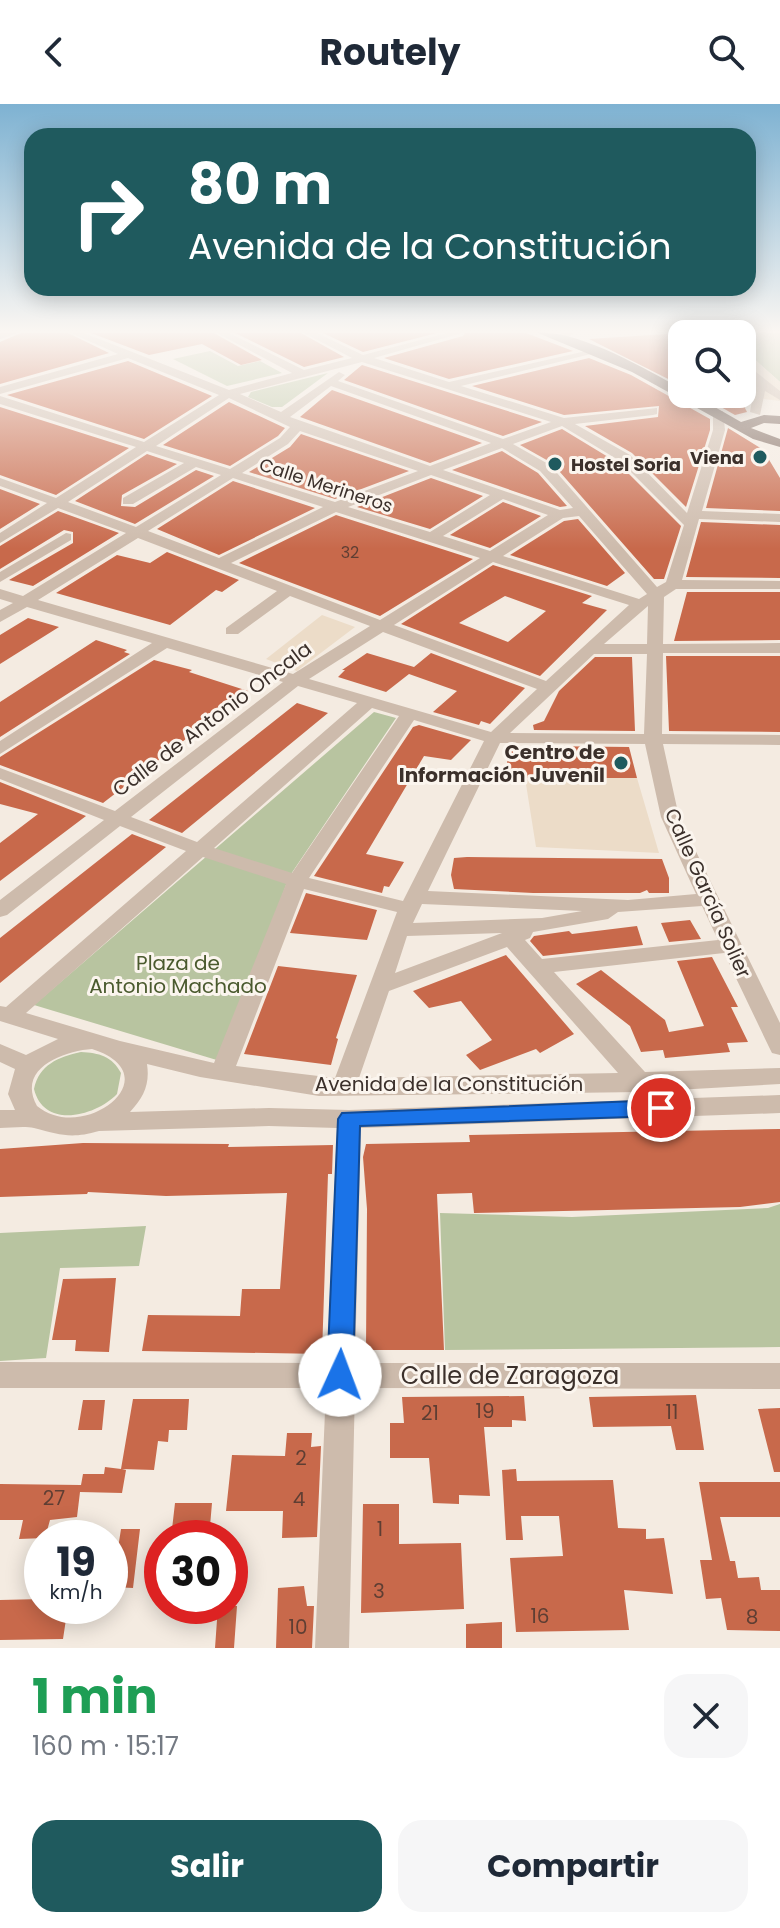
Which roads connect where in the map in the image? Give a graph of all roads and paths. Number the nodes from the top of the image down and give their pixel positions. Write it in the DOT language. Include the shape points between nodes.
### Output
graph roads {
  1 [pos="16,405"];
  2 [pos="211,405"];
  3 [pos="256,405"];
  4 [pos="299,405"];
  5 [pos="406,405"];
  6 [pos="511,405"];
  7 [pos="701,405"];
  8 [pos="756,405"];
  9 [pos="268,410"];
  10 [pos="653,411"];
  11 [pos="722,416"];
  12 [pos="282,417"];
  13 [pos="255,418"];
  14 [pos="780,420"];
  15 [pos="752,421"];
  16 [pos="563,422"];
  17 [pos="298,426"];
  18 [pos="503,443"];
  19 [pos="778,445"];
  20 [pos="146,447"];
  21 [pos="194,462"];
  22 [pos="430,470"];
  23 [pos="229,473"];
  24 [pos="0,482"];
  25 [pos="502,494"];
  26 [pos="128,501"];
  27 [pos="61,503"];
  28 [pos="335,507"];
  29 [pos="585,511"];
  30 [pos="559,514"];
  31 [pos="780,518"];
  32 [pos="693,520"];
  33 [pos="138,531"];
  34 [pos="66,537"];
  35 [pos="432,537"];
  36 [pos="0,539"];
  37 [pos="493,557"];
  38 [pos="218,564"];
  39 [pos="0,578"];
  40 [pos="673,584"];
  41 [pos="780,585"];
  42 [pos="287,591"];
  43 [pos="0,594"];
  44 [pos="648,599"];
  45 [pos="24,601"];
  46 [pos="0,617"];
  47 [pos="379,627"];
  48 [pos="232,631"];
  49 [pos="163,643"];
  50 [pos="654,648"];
  51 [pos="780,648"];
  52 [pos="593,649"];
  53 [pos="294,681"];
  54 [pos="547,687"];
  55 [pos="369,702"];
  56 [pos="409,714"];
  57 [pos="494,738"];
  58 [pos="653,740"];
  59 [pos="780,740"];
  60 [pos="0,749"];
  61 [pos="0,773"];
  62 [pos="116,819"];
  63 [pos="200,850"];
  64 [pos="297,881"];
  65 [pos="707,899"];
  66 [pos="412,903"];
  67 [pos="628,906"];
  68 [pos="0,910"];
  69 [pos="542,925"];
  70 [pos="399,930"];
  71 [pos="511,938"];
  72 [pos="731,945"];
  73 [pos="539,967"];
  74 [pos="381,986"];
  75 [pos="5,1014"];
  76 [pos="93,1041"];
  77 [pos="780,1047"];
  78 [pos="122,1049"];
  79 [pos="0,1052"];
  80 [pos="222,1073"];
  81 [pos="780,1076"];
  82 [pos="16,1078"];
  83 [pos="641,1083"];
  84 [pos="344,1087"];
  85 [pos="780,1104"];
  86 [pos="0,1119"];
  87 [pos="35,1119"];
  88 [pos="349,1119"];
  89 [pos="99,1122"];
  90 [pos="0,1375"];
  91 [pos="340,1375"];
  92 [pos="780,1376"];
  93 [pos="332,1648"];
  1 -- 20 [label="street, Calle Merineros"];
  2 -- 20 [label="street"];
  3 -- 9 [label="street"];
  4 -- 12 [label="street"];
  5 -- 18 [label="street"];
  6 -- 16 [label="street"];
  7 -- 11 [label="main road"];
  8 -- 15 [label="street"];
  9 -- 12 [label="street"];
  9 -- 13 [label="street"];
  10 -- 16 [label="street"];
  11 -- 15 [label="main road"];
  11 -- 32 [label="street"];
  12 -- 17 [label="street"];
  14 -- 15 [label="main road"];
  15 -- 19 [label="main road" via="757,439"];
  16 -- 18 [label="street"];
  16 -- 32 [label="street" via="625,458"];
  17 -- 22 [label="street"];
  17 -- 23 [label="street" via="284,441"];
  18 -- 22 [label="street"];
  18 -- 29 [label="street" via="545,468"];
  20 -- 21 [label="street, Calle Merineros"];
  20 -- 27 [label="street"];
  21 -- 23 [label="street, Calle Merineros"];
  21 -- 26 [label="street"];
  22 -- 25 [label="street"];
  22 -- 28 [label="street"];
  23 -- 28 [label="street, Calle Merineros"];
  23 -- 33 [label="street"];
  24 -- 27 [label="street"];
  25 -- 30 [label="street"];
  25 -- 35 [label="street"];
  27 -- 33 [label="street"];
  27 -- 36 [label="street"];
  28 -- 35 [label="street, Calle Merineros"];
  28 -- 38 [label="street"];
  29 -- 30 [label="street, Calle de Antonio Oncala"];
  29 -- 44 [label="street"];
  30 -- 37 [label="street, Calle de Antonio Oncala"];
  31 -- 32 [label="street"];
  32 -- 40 [label="street"];
  33 -- 38 [label="street"];
  33 -- 45 [label="street"];
  34 -- 39 [label="street"];
  35 -- 37 [label="street, Calle Merineros"];
  37 -- 44 [label="street, Calle Merineros"];
  37 -- 47 [label="street, Calle de Antonio Oncala"];
  38 -- 42 [label="street"];
  40 -- 41 [label="street"];
  40 -- 44 [label="street"];
  42 -- 47 [label="street"];
  42 -- 48 [label="street"];
  43 -- 45 [label="street"];
  44 -- 50 [label="street, Calle García Solier"];
  44 -- 52 [label="street"];
  45 -- 46 [label="street"];
  45 -- 49 [label="street"];
  47 -- 53 [label="street, Calle de Antonio Oncala"];
  47 -- 54 [label="street"];
  49 -- 53 [label="street"];
  49 -- 60 [label="street"];
  50 -- 51 [label="street"];
  50 -- 52 [label="street"];
  50 -- 58 [label="street, Calle García Solier"];
  52 -- 54 [label="street"];
  53 -- 55 [label="street"];
  53 -- 62 [label="street, Calle de Antonio Oncala"];
  54 -- 57 [label="street"];
  55 -- 56 [label="street"];
  55 -- 63 [label="street"];
  56 -- 57 [label="street"];
  56 -- 64 [label="street"];
  57 -- 58 [label="street"];
  57 -- 66 [label="street"];
  58 -- 59 [label="street"];
  58 -- 65 [label="street, Calle García Solier" via="670,817"];
  61 -- 62 [label="street"];
  62 -- 63 [label="street"];
  62 -- 68 [label="street, Calle de Antonio Oncala"];
  63 -- 64 [label="street"];
  63 -- 75 [label="street"];
  64 -- 66 [label="street"];
  64 -- 80 [label="street"];
  65 -- 67 [label="street"];
  65 -- 72 [label="street, Calle García Solier"];
  66 -- 67 [label="street"];
  66 -- 70 [label="street"];
  67 -- 69 [label="street"];
  69 -- 70 [label="street"];
  69 -- 71 [label="street"];
  70 -- 74 [label="street"];
  71 -- 73 [label="street"];
  71 -- 74 [label="street"];
  72 -- 73 [label="street"];
  72 -- 77 [label="street, Calle García Solier"];
  73 -- 83 [label="street"];
  74 -- 84 [label="street"];
  75 -- 76 [label="street"];
  76 -- 78 [label="street"];
  76 -- 82 [label="street" via="55,1047"];
  78 -- 80 [label="street, Avenida de la Constitución"];
  78 -- 89 [label="street" via="133,1059 138,1086 130,1101"];
  79 -- 82 [label="street"];
  80 -- 84 [label="street, Avenida de la Constitución"];
  81 -- 83 [label="street, Avenida de la Constitución"];
  82 -- 87 [label="street" via="24,1109"];
  83 -- 84 [label="street, Avenida de la Constitución"];
  85 -- 88 [label="street, Avenida de la Constitución"];
  86 -- 87 [label="street"];
  87 -- 89 [label="street" via="67,1127"];
  88 -- 89 [label="street, Avenida de la Constitución"];
  88 -- 91 [label="street"];
  90 -- 91 [label="street, Calle de Zaragoza"];
  91 -- 92 [label="street, Calle de Zaragoza"];
  91 -- 93 [label="street"];
}
